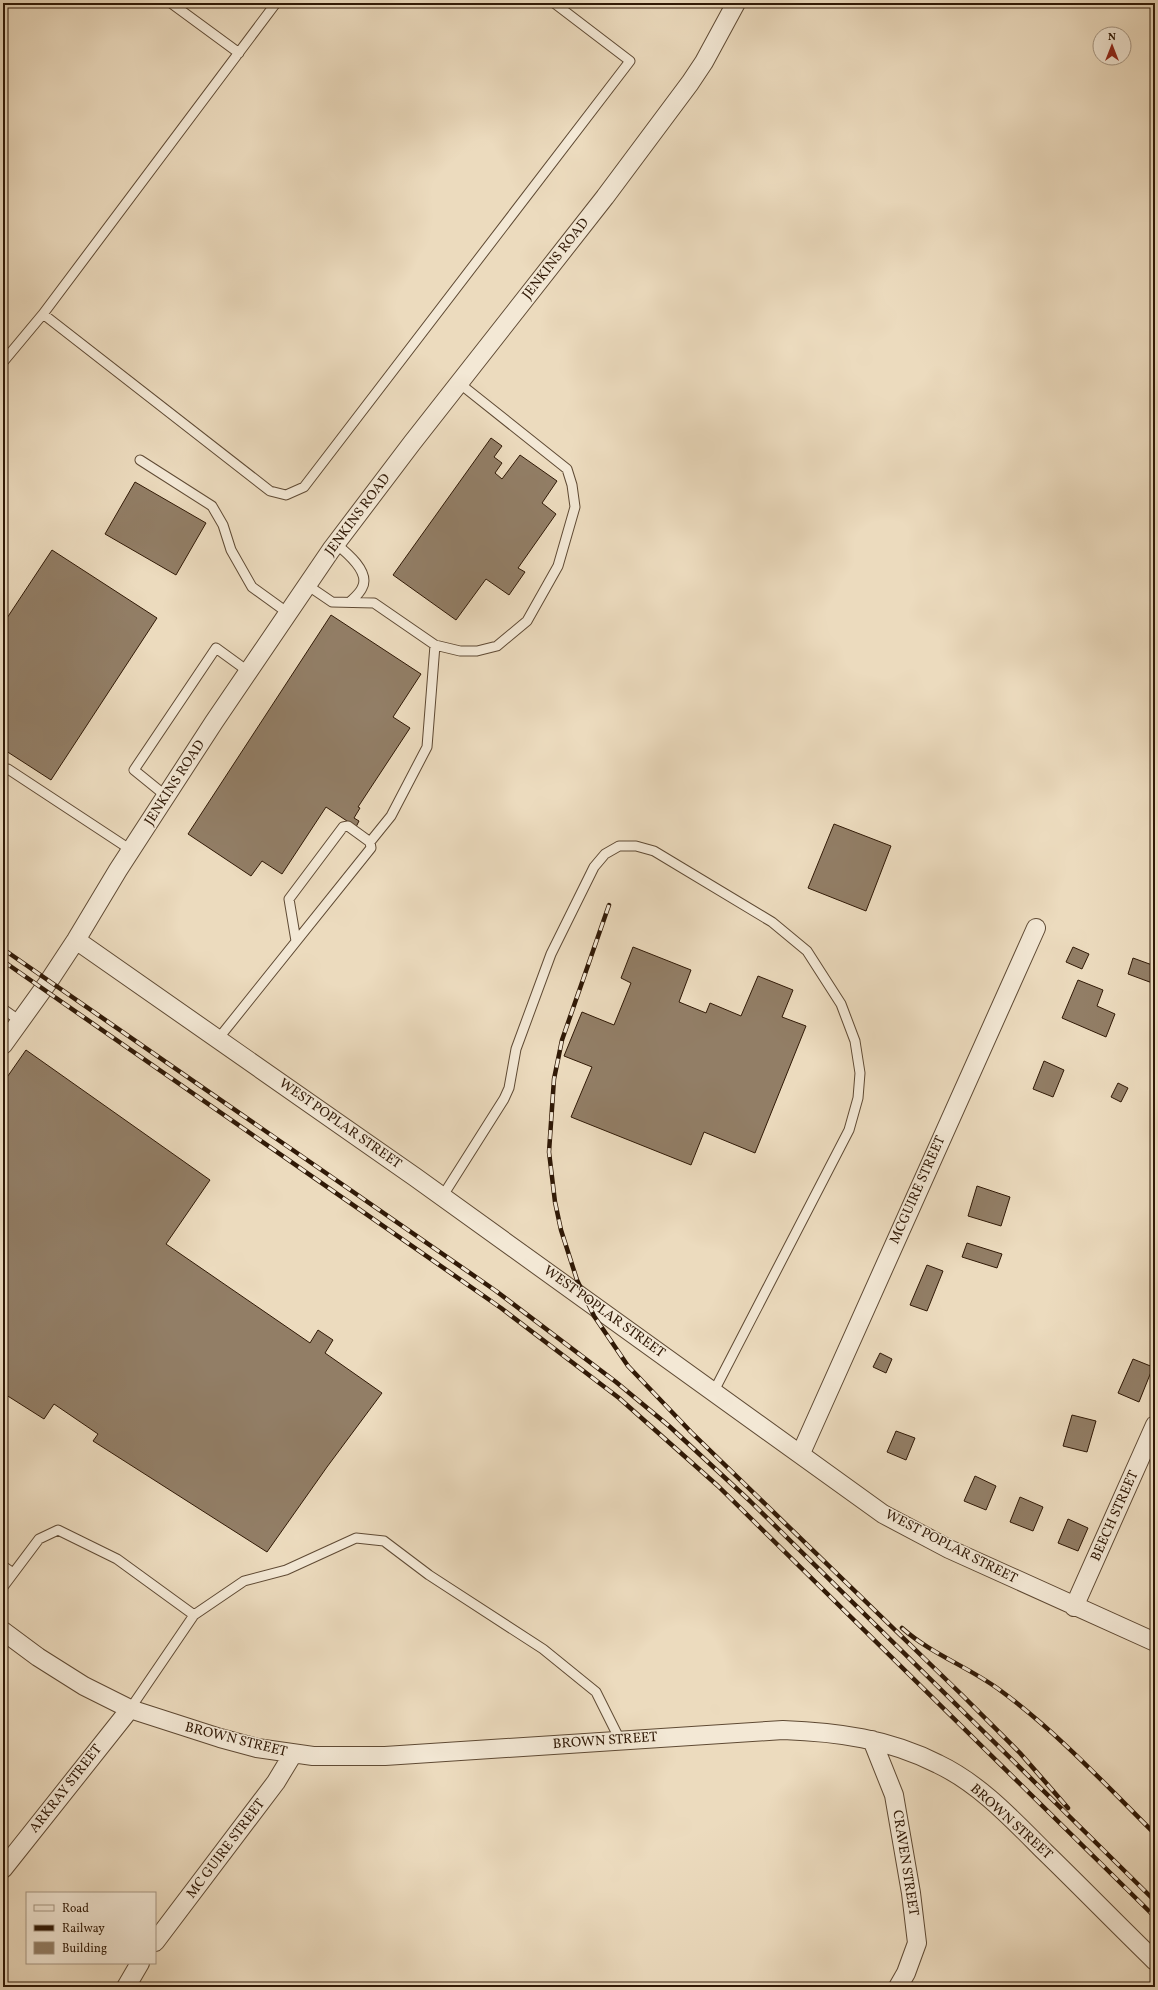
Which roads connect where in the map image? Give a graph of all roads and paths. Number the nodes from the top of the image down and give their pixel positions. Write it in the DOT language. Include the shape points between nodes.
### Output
graph roads {
  1 [pos="171,3"];
  2 [pos="276,3"];
  3 [pos="554,3"];
  4 [pos="736,3"];
  5 [pos="238,53"];
  6 [pos="43,314"];
  7 [pos="3,362"];
  8 [pos="459,383"];
  9 [pos="140,460"];
  10 [pos="336,544"];
  11 [pos="307,585"];
  12 [pos="350,602"];
  13 [pos="288,614"];
  14 [pos="435,645"];
  15 [pos="248,672"];
  16 [pos="8,768"];
  17 [pos="166,796"];
  18 [pos="370,842"];
  19 [pos="131,850"];
  20 [pos="1036,928"];
  21 [pos="76,940"];
  22 [pos="296,941"];
  23 [pos="3,1009"];
  24 [pos="20,1022"];
  25 [pos="218,1040"];
  26 [pos="3,1045"];
  27 [pos="442,1197"];
  28 [pos="714,1391"];
  29 [pos="1155,1425"];
  30 [pos="801,1453"];
  31 [pos="3,1566"];
  32 [pos="13,1573"];
  33 [pos="3,1587"];
  34 [pos="1074,1607"];
  35 [pos="194,1615"];
  36 [pos="3,1631"];
  37 [pos="1155,1642"];
  38 [pos="130,1709"];
  39 [pos="620,1740"];
  40 [pos="872,1740"];
  41 [pos="293,1754"];
  42 [pos="3,1869"];
  43 [pos="156,1941"];
  44 [pos="1155,1961"];
  45 [pos="139,1964"];
  46 [pos="126,1987"];
  47 [pos="898,1987"];
  1 -- 5 [label="lane"];
  2 -- 5 [label="lane"];
  3 -- 6 [label="lane" via="630,61 304,487 286,495 270,491"];
  4 -- 8 [label="street, JENKINS ROAD" via="690,84"];
  5 -- 6 [label="lane"];
  6 -- 7 [label="lane"];
  8 -- 10 [label="street, JENKINS ROAD"];
  8 -- 14 [label="lane" via="567,469 575,507 558,566 527,621 497,646 477,651 460,651"];
  9 -- 13 [label="lane" via="212,506 223,525 231,550 252,587"];
  10 -- 11 [label="street, JENKINS ROAD"];
  10 -- 12 [label="lane" via="354,558 363,577 363,587"];
  11 -- 12 [label="lane" via="332,602"];
  11 -- 13 [label="street, JENKINS ROAD"];
  12 -- 14 [label="lane" via="374,603"];
  13 -- 15 [label="street, JENKINS ROAD"];
  14 -- 18 [label="lane" via="427,747 391,816"];
  15 -- 17 [label="street, JENKINS ROAD"];
  15 -- 17 [label="lane" via="216,648 134,770"];
  16 -- 19 [label="lane"];
  17 -- 19 [label="street, JENKINS ROAD"];
  18 -- 22 [label="lane" via="371,848"];
  18 -- 22 [label="lane" via="348,826 343,827 290,899"];
  19 -- 21 [label="street, JENKINS ROAD"];
  20 -- 30 [label="street, MCGUIRE STREET"];
  21 -- 24 [label="street, JENKINS ROAD"];
  21 -- 25 [label="street, WEST POPLAR STREET"];
  22 -- 25 [label="lane"];
  23 -- 24 [label="lane"];
  24 -- 26 [label="street, JENKINS ROAD"];
  25 -- 27 [label="street, WEST POPLAR STREET"];
  27 -- 28 [label="street, WEST POPLAR STREET"];
  27 -- 28 [label="lane" via="504,1099 509,1088 516,1049 551,954 594,867 605,854 619,846 636,846 654,851 772,922 808,951 841,1004 855,1041 860,1073 858,1098 849,1130"];
  28 -- 30 [label="street, WEST POPLAR STREET"];
  29 -- 34 [label="street, BEECH STREET"];
  30 -- 34 [label="street, WEST POPLAR STREET" via="883,1514 949,1549"];
  31 -- 32 [label="lane"];
  32 -- 33 [label="lane"];
  32 -- 35 [label="lane" via="39,1539 58,1530 117,1559"];
  34 -- 37 [label="street, WEST POPLAR STREET"];
  35 -- 38 [label="lane"];
  35 -- 39 [label="lane" via="244,1581 286,1570 356,1538 384,1541 429,1575 543,1649 596,1692"];
  36 -- 38 [label="street, BROWN STREET" via="84,1686"];
  38 -- 41 [label="street, BROWN STREET" via="220,1738"];
  38 -- 42 [label="street, ARKRAY STREET"];
  39 -- 40 [label="street, BROWN STREET" via="783,1730 825,1731"];
  39 -- 41 [label="street, BROWN STREET" via="385,1756"];
  40 -- 44 [label="street, BROWN STREET" via="904,1748 940,1764 977,1788"];
  40 -- 47 [label="street, CRAVEN STREET" via="894,1795 911,1893 916,1944"];
  41 -- 43 [label="street, MC GUIRE STREET" via="276,1782"];
  45 -- 46 [label="street"];
}
